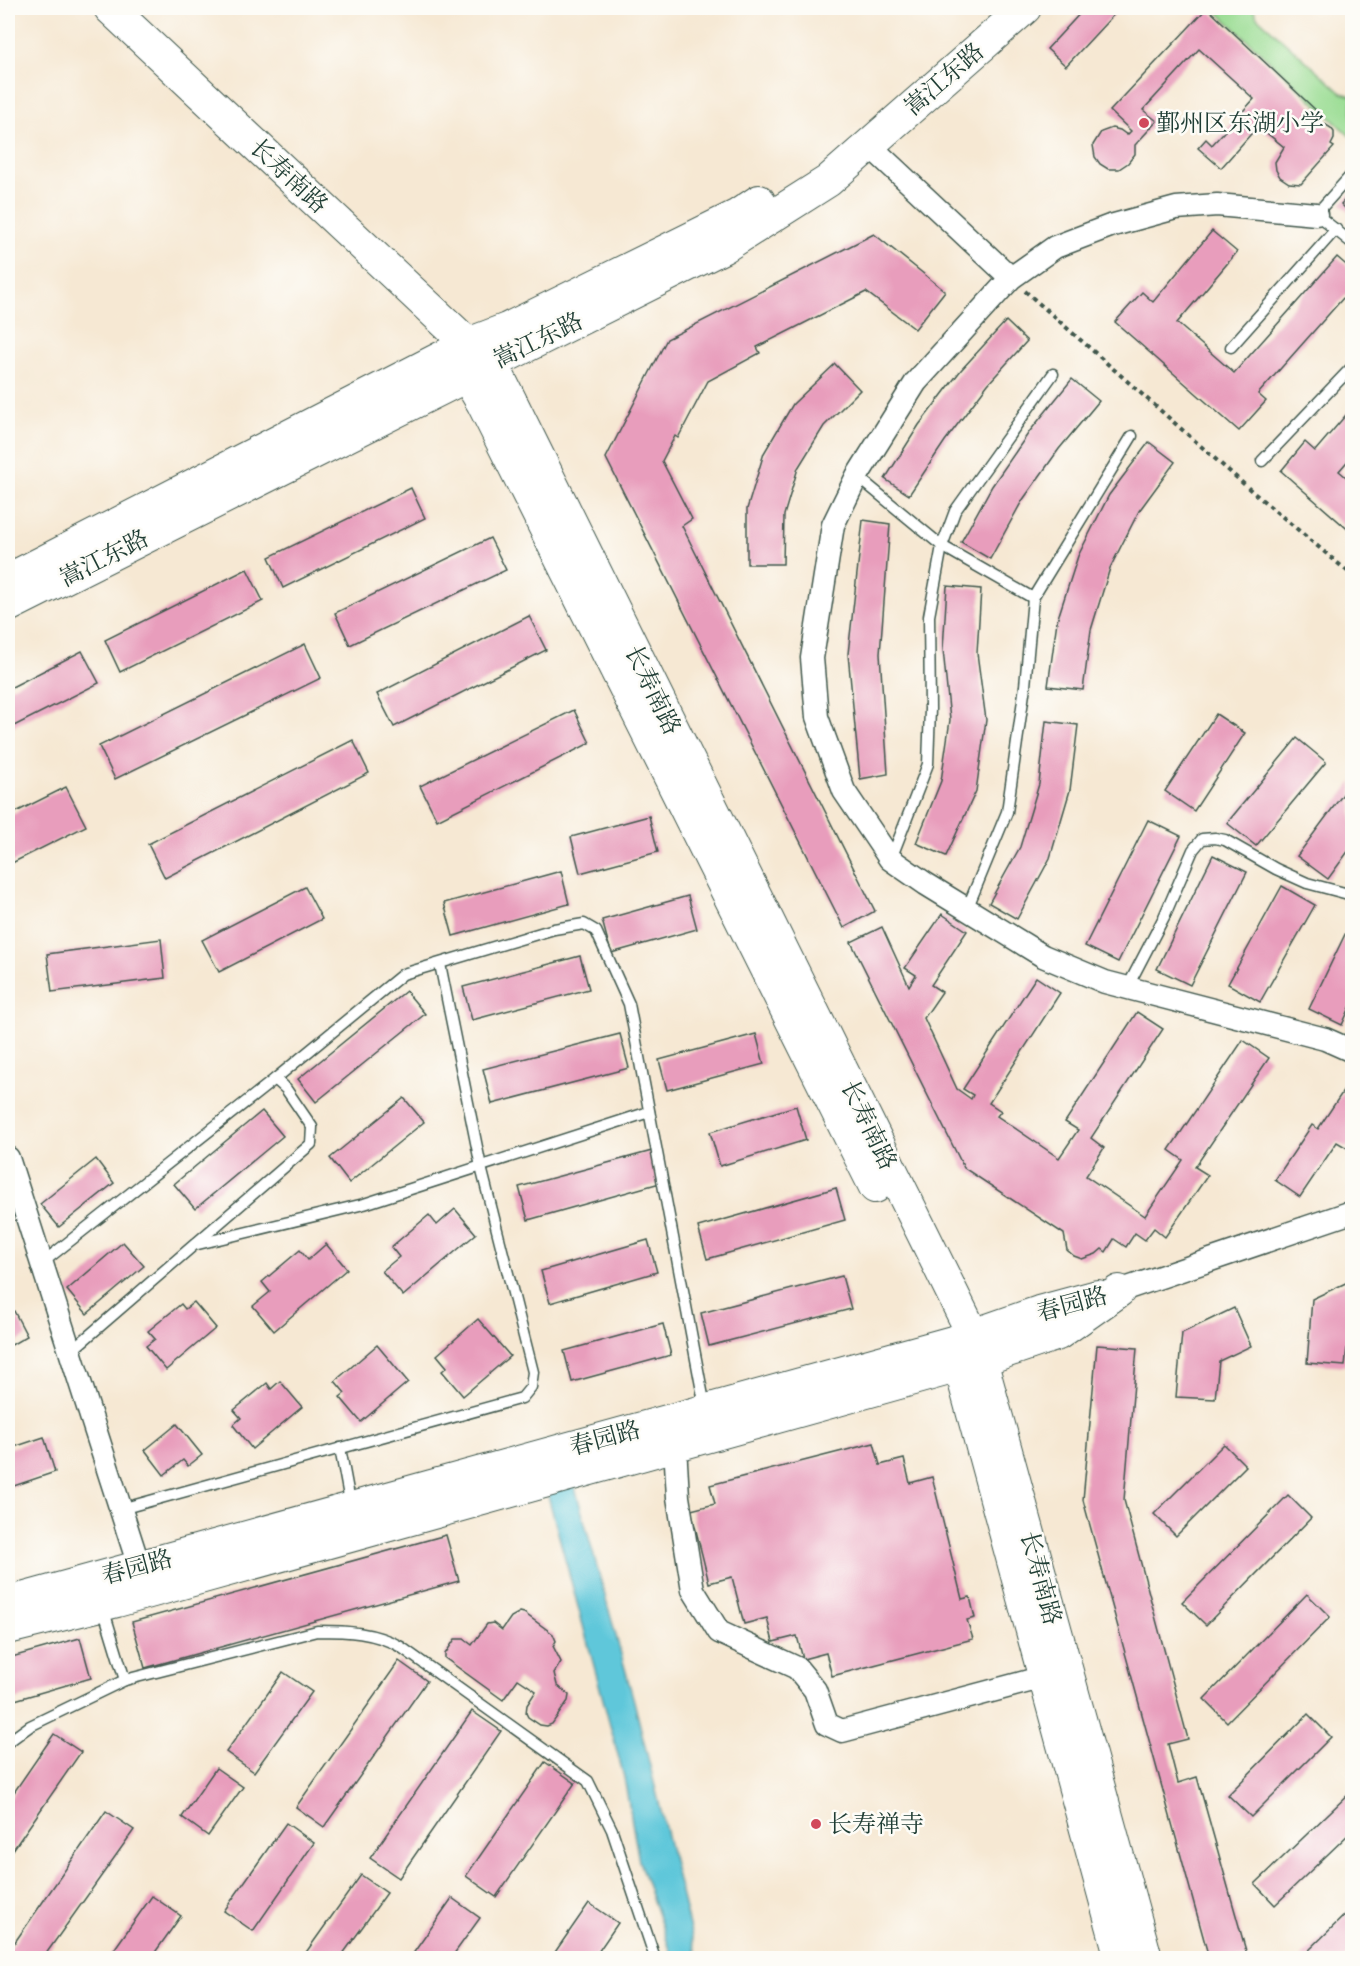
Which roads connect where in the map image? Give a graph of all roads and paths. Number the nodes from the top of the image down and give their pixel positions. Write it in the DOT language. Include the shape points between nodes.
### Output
graph roads {
  1 [pos="110,8"];
  2 [pos="992,8"];
  3 [pos="1025,8"];
  4 [pos="869,145"];
  5 [pos="1353,174"];
  6 [pos="1316,214"];
  7 [pos="1336,229"];
  8 [pos="1353,243"];
  9 [pos="1011,278"];
  10 [pos="1231,347"];
  11 [pos="475,360"];
  12 [pos="1353,367"];
  13 [pos="1053,374"];
  14 [pos="1132,436"];
  15 [pos="1262,461"];
  16 [pos="857,476"];
  17 [pos="942,546"];
  18 [pos="1353,575"];
  19 [pos="8,580"];
  20 [pos="1033,598"];
  21 [pos="8,606"];
  22 [pos="891,860"];
  23 [pos="1353,894"];
  24 [pos="967,909"];
  25 [pos="440,964"];
  26 [pos="1127,988"];
  27 [pos="1353,1051"];
  28 [pos="275,1079"];
  29 [pos="649,1112"];
  30 [pos="8,1158"];
  31 [pos="480,1167"];
  32 [pos="1353,1212"];
  33 [pos="195,1244"];
  34 [pos="42,1263"];
  35 [pos="1119,1291"];
  36 [pos="967,1351"];
  37 [pos="70,1352"];
  38 [pos="706,1410"];
  39 [pos="675,1446"];
  40 [pos="340,1448"];
  41 [pos="352,1508"];
  42 [pos="121,1509"];
  43 [pos="139,1566"];
  44 [pos="100,1591"];
  45 [pos="8,1603"];
  46 [pos="8,1628"];
  47 [pos="1044,1677"];
  48 [pos="125,1680"];
  49 [pos="8,1742"];
  50 [pos="655,1959"];
  51 [pos="1121,1959"];
  52 [pos="1146,1959"];
  1 -- 11 [label="main road, 长寿南路"];
  2 -- 11 [label="main road, 嵩江东路" via="814,166 738,215 507,328"];
  3 -- 4 [label="main road, 嵩江东路"];
  4 -- 9 [label="street"];
  4 -- 11 [label="main road, 嵩江东路" via="828,181 724,247"];
  5 -- 6 [label="lane"];
  6 -- 7 [label="lane"];
  6 -- 9 [label="street" via="1217,205 1176,208 1110,226 1055,247"];
  7 -- 8 [label="lane"];
  7 -- 10 [label="lane"];
  9 -- 16 [label="street" via="916,382"];
  9 -- 18 [label="path" via="1254,494"];
  11 -- 19 [label="main road, 嵩江东路"];
  11 -- 21 [label="main road, 嵩江东路"];
  11 -- 36 [label="main road, 长寿南路" via="483,404"];
  12 -- 15 [label="lane"];
  13 -- 17 [label="lane" via="955,511"];
  14 -- 20 [label="lane"];
  16 -- 17 [label="lane"];
  16 -- 22 [label="street" via="833,525 812,658 817,717 844,791"];
  17 -- 20 [label="lane"];
  17 -- 22 [label="lane" via="929,616 928,764"];
  20 -- 24 [label="lane" via="1007,812"];
  22 -- 24 [label="street"];
  23 -- 26 [label="lane" via="1307,883 1225,840 1202,840 1192,850 1164,917"];
  24 -- 26 [label="street" via="1043,956"];
  25 -- 28 [label="lane" via="403,974"];
  25 -- 29 [label="lane" via="554,929 584,924 596,931 629,1004"];
  25 -- 31 [label="lane"];
  26 -- 27 [label="street" via="1325,1039"];
  28 -- 33 [label="lane" via="312,1127 311,1144"];
  28 -- 34 [label="lane"];
  29 -- 31 [label="lane"];
  29 -- 38 [label="lane"];
  30 -- 34 [label="street"];
  31 -- 33 [label="lane" via="364,1204"];
  31 -- 40 [label="lane" via="533,1372 531,1387 522,1398"];
  32 -- 35 [label="street"];
  33 -- 37 [label="lane"];
  34 -- 37 [label="street"];
  35 -- 36 [label="main road, 春园路" via="1039,1312"];
  35 -- 36 [label="main road, 春园路" via="1058,1334"];
  36 -- 38 [label="main road, 春园路"];
  36 -- 39 [label="main road, 春园路"];
  36 -- 47 [label="main road, 长寿南路" via="970,1404"];
  36 -- 52 [label="main road, 长寿南路"];
  37 -- 42 [label="street"];
  38 -- 41 [label="main road, 春园路"];
  39 -- 44 [label="main road, 春园路"];
  39 -- 47 [label="street" via="678,1497 693,1590 718,1632 797,1668 815,1690 827,1724 842,1731"];
  40 -- 41 [label="lane"];
  40 -- 42 [label="lane"];
  41 -- 43 [label="main road, 春园路"];
  42 -- 43 [label="street"];
  43 -- 44 [label="main road, 春园路"];
  44 -- 45 [label="main road, 春园路"];
  44 -- 46 [label="main road, 春园路"];
  44 -- 48 [label="lane"];
  47 -- 51 [label="main road, 长寿南路"];
  48 -- 49 [label="lane" via="30,1726"];
  48 -- 50 [label="lane" via="317,1631 386,1638 588,1781 612,1830"];
}
